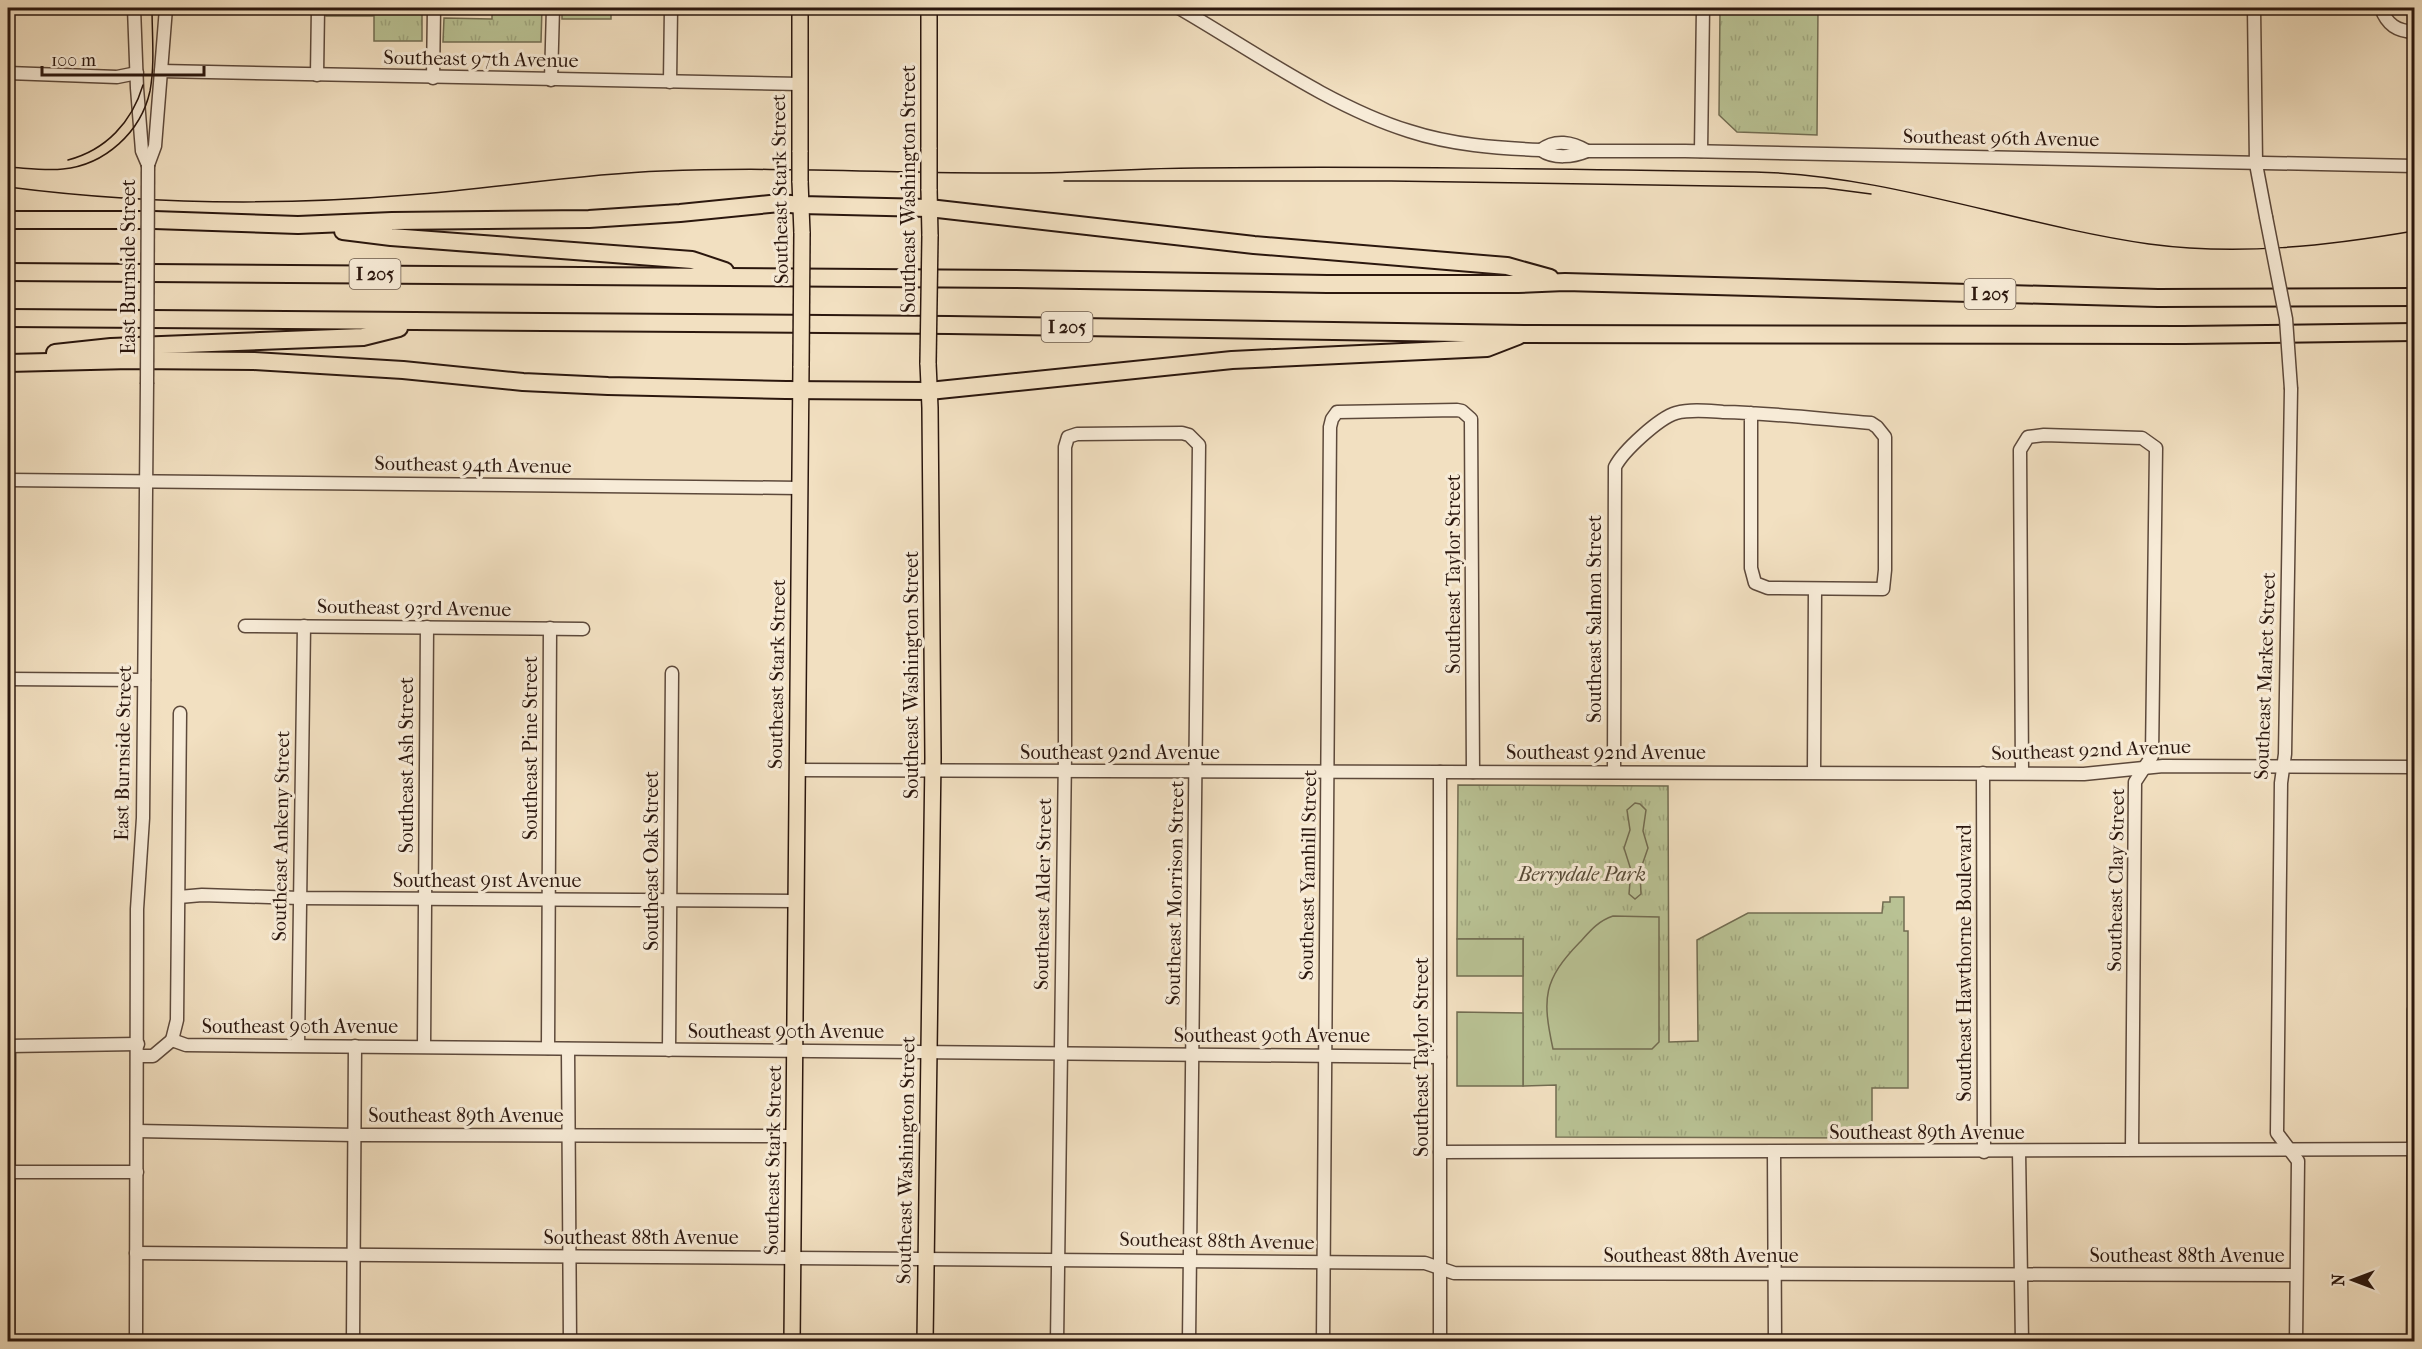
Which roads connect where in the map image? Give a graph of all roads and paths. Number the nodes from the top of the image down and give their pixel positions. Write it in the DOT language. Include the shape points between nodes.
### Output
graph roads {
  1 [pos="134,8"];
  2 [pos="165,8"];
  3 [pos="318,8"];
  4 [pos="434,8"];
  5 [pos="553,8"];
  6 [pos="671,8"];
  7 [pos="800,8"];
  8 [pos="929,8"];
  9 [pos="1179,8"];
  10 [pos="1703,8"];
  11 [pos="2254,8"];
  12 [pos="2381,8"];
  13 [pos="2415,32"];
  14 [pos="161,71"];
  15 [pos="8,73"];
  16 [pos="137,73"];
  17 [pos="317,75"];
  18 [pos="433,78"];
  19 [pos="551,80"];
  20 [pos="670,82"];
  21 [pos="800,84"];
  22 [pos="1701,151"];
  23 [pos="2256,164"];
  24 [pos="148,165"];
  25 [pos="2415,166"];
  26 [pos="801,205"];
  27 [pos="929,208"];
  28 [pos="8,220"];
  29 [pos="298,225"];
  30 [pos="8,272"];
  31 [pos="742,277"];
  32 [pos="1565,282"];
  33 [pos="2415,297"];
  34 [pos="8,318"];
  35 [pos="420,322"];
  36 [pos="2415,332"];
  37 [pos="1524,334"];
  38 [pos="8,358"];
  39 [pos="8,363"];
  40 [pos="801,390"];
  41 [pos="929,391"];
  42 [pos="1751,413"];
  43 [pos="1466,414"];
  44 [pos="1199,445"];
  45 [pos="8,480"];
  46 [pos="146,482"];
  47 [pos="800,488"];
  48 [pos="1815,590"];
  49 [pos="245,626"];
  50 [pos="304,626"];
  51 [pos="427,627"];
  52 [pos="550,628"];
  53 [pos="583,629"];
  54 [pos="672,673"];
  55 [pos="8,679"];
  56 [pos="144,680"];
  57 [pos="180,713"];
  58 [pos="2283,766"];
  59 [pos="2144,767"];
  60 [pos="2415,767"];
  61 [pos="797,770"];
  62 [pos="933,771"];
  63 [pos="1064,771"];
  64 [pos="1197,771"];
  65 [pos="1329,771"];
  66 [pos="1440,772"];
  67 [pos="1473,772"];
  68 [pos="1614,772"];
  69 [pos="1815,772"];
  70 [pos="1983,773"];
  71 [pos="2022,773"];
  72 [pos="178,897"];
  73 [pos="300,898"];
  74 [pos="425,899"];
  75 [pos="549,899"];
  76 [pos="671,900"];
  77 [pos="796,901"];
  78 [pos="2415,1009"];
  79 [pos="172,1040"];
  80 [pos="298,1045"];
  81 [pos="8,1046"];
  82 [pos="355,1046"];
  83 [pos="424,1046"];
  84 [pos="548,1048"];
  85 [pos="568,1049"];
  86 [pos="138,1050"];
  87 [pos="669,1050"];
  88 [pos="795,1050"];
  89 [pos="928,1052"];
  90 [pos="1060,1053"];
  91 [pos="1192,1054"];
  92 [pos="1326,1055"];
  93 [pos="1440,1057"];
  94 [pos="137,1131"];
  95 [pos="355,1135"];
  96 [pos="570,1135"];
  97 [pos="794,1136"];
  98 [pos="2132,1149"];
  99 [pos="2289,1149"];
  100 [pos="2414,1149"];
  101 [pos="2019,1151"];
  102 [pos="1440,1152"];
  103 [pos="1774,1152"];
  104 [pos="1984,1152"];
  105 [pos="8,1172"];
  106 [pos="137,1172"];
  107 [pos="136,1253"];
  108 [pos="353,1256"];
  109 [pos="570,1256"];
  110 [pos="793,1256"];
  111 [pos="926,1258"];
  112 [pos="1058,1259"];
  113 [pos="1190,1260"];
  114 [pos="1323,1262"];
  115 [pos="1440,1268"];
  116 [pos="1775,1275"];
  117 [pos="2021,1275"];
  118 [pos="2295,1275"];
  119 [pos="8,1341"];
  120 [pos="136,1341"];
  121 [pos="353,1341"];
  122 [pos="570,1341"];
  123 [pos="792,1341"];
  124 [pos="925,1341"];
  125 [pos="1057,1341"];
  126 [pos="1189,1341"];
  127 [pos="1323,1341"];
  128 [pos="1440,1341"];
  129 [pos="1774,1341"];
  130 [pos="2022,1341"];
  131 [pos="2296,1341"];
  132 [pos="2413,1341"];
  1 -- 16 [label="street, East Burnside Street"];
  2 -- 14 [label="street, East Burnside Street"];
  3 -- 17 [label="street"];
  4 -- 18 [label="street"];
  5 -- 19 [label="street"];
  6 -- 20 [label="street"];
  7 -- 21 [label="main road, Southeast Stark Street"];
  8 -- 27 [label="main road, Southeast Washington Street, bridge"];
  9 -- 22 [label="street, Southeast 96th Avenue" via="1326,94 1410,132 1478,146 1541,150 1549,144 1575,143 1587,151"];
  10 -- 22 [label="street"];
  11 -- 23 [label="street, Southeast Market Street"];
  12 -- 13 [label="street" via="2396,29"];
  14 -- 17 [label="street, Southeast 97th Avenue"];
  14 -- 24 [label="street, East Burnside Street" via="155,146"];
  15 -- 16 [label="street" via="117,77"];
  16 -- 24 [label="street, East Burnside Street" via="142,152"];
  17 -- 18 [label="street, Southeast 97th Avenue"];
  18 -- 19 [label="street, Southeast 97th Avenue"];
  19 -- 20 [label="street, Southeast 97th Avenue"];
  20 -- 21 [label="street, Southeast 97th Avenue"];
  21 -- 26 [label="main road, Southeast Stark Street, bridge"];
  22 -- 23 [label="street, Southeast 96th Avenue"];
  23 -- 25 [label="street, Southeast 96th Avenue"];
  23 -- 58 [label="street, Southeast Market Street, bridge" via="2286,319 2291,388"];
  24 -- 46 [label="street, East Burnside Street, bridge"];
  26 -- 27 [label="highway"];
  26 -- 29 [label="highway" via="780,203 589,219"];
  26 -- 40 [label="main road, Southeast Stark Street, bridge"];
  27 -- 32 [label="highway" via="1254,245 1507,266"];
  27 -- 41 [label="main road, Southeast Washington Street, bridge"];
  28 -- 29 [label="highway"];
  29 -- 31 [label="highway" via="391,237 692,260"];
  30 -- 31 [label="highway, I 205"];
  31 -- 32 [label="highway, I 205" via="1327,284"];
  32 -- 33 [label="highway, I 205" via="2158,298"];
  34 -- 35 [label="highway, I 205"];
  35 -- 37 [label="highway, I 205"];
  35 -- 38 [label="highway" via="363,337 111,347"];
  36 -- 37 [label="highway, I 205"];
  37 -- 41 [label="highway" via="1487,348 1232,360"];
  39 -- 40 [label="highway" via="254,361 534,383"];
  40 -- 41 [label="highway"];
  40 -- 47 [label="main road, Southeast Stark Street"];
  41 -- 62 [label="main road, Southeast Washington Street"];
  42 -- 48 [label="street" via="1751,568 1755,583 1768,588"];
  42 -- 48 [label="street" via="1870,423 1886,437 1883,589"];
  42 -- 68 [label="street, Southeast Salmon Street" via="1674,413 1620,457 1615,467"];
  43 -- 65 [label="street, Southeast Yamhill Street" via="1456,410 1337,412 1332,419"];
  43 -- 67 [label="street, Southeast Taylor Street" via="1473,428"];
  44 -- 63 [label="street, Southeast Alder Street" via="1182,433 1068,437"];
  44 -- 64 [label="street, Southeast Morrison Street"];
  45 -- 46 [label="street, Southeast 94th Avenue"];
  46 -- 47 [label="street, Southeast 94th Avenue"];
  46 -- 56 [label="street, East Burnside Street"];
  47 -- 61 [label="main road, Southeast Stark Street"];
  48 -- 69 [label="street"];
  49 -- 50 [label="street, Southeast 93rd Avenue"];
  50 -- 51 [label="street, Southeast 93rd Avenue"];
  50 -- 73 [label="street, Southeast Ankeny Street"];
  51 -- 52 [label="street, Southeast 93rd Avenue"];
  51 -- 74 [label="street, Southeast Ash Street"];
  52 -- 53 [label="street, Southeast 93rd Avenue"];
  52 -- 75 [label="street, Southeast Pine Street"];
  54 -- 76 [label="street, Southeast Oak Street"];
  55 -- 56 [label="street"];
  56 -- 86 [label="street, East Burnside Street" via="143,818 137,909"];
  57 -- 72 [label="street"];
  58 -- 59 [label="street, Southeast 92nd Avenue"];
  58 -- 60 [label="street, Southeast 92nd Avenue"];
  58 -- 99 [label="street, Southeast Market Street" via="2277,1133"];
  59 -- 71 [label="street, Southeast 92nd Avenue" via="2084,774"];
  59 -- 71 [label="street, Southeast Clay Street" via="2152,756 2156,448 2142,438 2055,435 2028,437 2020,450"];
  59 -- 98 [label="street, Southeast Clay Street" via="2135,782"];
  61 -- 62 [label="street, Southeast 92nd Avenue"];
  61 -- 77 [label="main road, Southeast Stark Street"];
  62 -- 63 [label="street, Southeast 92nd Avenue"];
  62 -- 89 [label="main road, Southeast Washington Street"];
  63 -- 64 [label="street, Southeast 92nd Avenue"];
  63 -- 90 [label="street, Southeast Alder Street"];
  64 -- 65 [label="street, Southeast 92nd Avenue"];
  64 -- 91 [label="street, Southeast Morrison Street"];
  65 -- 66 [label="street, Southeast 92nd Avenue"];
  65 -- 92 [label="street, Southeast Yamhill Street"];
  66 -- 67 [label="street, Southeast 92nd Avenue"];
  66 -- 93 [label="street, Southeast Taylor Street"];
  67 -- 68 [label="street, Southeast 92nd Avenue"];
  68 -- 69 [label="street, Southeast 92nd Avenue"];
  69 -- 70 [label="street, Southeast 92nd Avenue"];
  70 -- 71 [label="street, Southeast 92nd Avenue"];
  70 -- 104 [label="street, Southeast Hawthorne Boulevard"];
  72 -- 73 [label="street, Southeast 91st Avenue"];
  72 -- 79 [label="street" via="177,1020"];
  73 -- 74 [label="street, Southeast 91st Avenue"];
  73 -- 80 [label="street, Southeast Ankeny Street"];
  74 -- 75 [label="street, Southeast 91st Avenue"];
  74 -- 83 [label="street, Southeast Ash Street"];
  75 -- 76 [label="street, Southeast 91st Avenue"];
  75 -- 84 [label="street, Southeast Pine Street"];
  76 -- 77 [label="street, Southeast 91st Avenue"];
  76 -- 87 [label="street, Southeast Oak Street"];
  77 -- 88 [label="main road, Southeast Stark Street"];
  78 -- 100 [label="street"];
  79 -- 80 [label="street, Southeast 90th Avenue" via="186,1045"];
  79 -- 86 [label="street" via="153,1056"];
  80 -- 82 [label="street, Southeast 90th Avenue"];
  81 -- 86 [label="street"];
  81 -- 105 [label="street"];
  82 -- 83 [label="street, Southeast 90th Avenue"];
  82 -- 95 [label="street"];
  83 -- 84 [label="street, Southeast 90th Avenue"];
  84 -- 85 [label="street, Southeast 90th Avenue"];
  85 -- 87 [label="street, Southeast 90th Avenue"];
  85 -- 96 [label="street"];
  86 -- 94 [label="street, East Burnside Street"];
  87 -- 88 [label="street, Southeast 90th Avenue"];
  88 -- 89 [label="street, Southeast 90th Avenue"];
  88 -- 97 [label="main road, Southeast Stark Street"];
  89 -- 90 [label="street, Southeast 90th Avenue"];
  89 -- 111 [label="main road, Southeast Washington Street"];
  90 -- 91 [label="street, Southeast 90th Avenue"];
  90 -- 112 [label="street, Southeast Alder Street"];
  91 -- 92 [label="street, Southeast 90th Avenue"];
  91 -- 113 [label="street, Southeast Morrison Street"];
  92 -- 93 [label="street, Southeast 90th Avenue"];
  92 -- 114 [label="street, Southeast Yamhill Street"];
  93 -- 102 [label="street, Southeast Taylor Street"];
  94 -- 95 [label="street, Southeast 89th Avenue"];
  94 -- 106 [label="street, East Burnside Street"];
  95 -- 96 [label="street, Southeast 89th Avenue"];
  95 -- 108 [label="street"];
  96 -- 97 [label="street, Southeast 89th Avenue"];
  96 -- 109 [label="street"];
  97 -- 110 [label="main road, Southeast Stark Street"];
  98 -- 99 [label="street, Southeast 89th Avenue"];
  98 -- 101 [label="street, Southeast 89th Avenue"];
  99 -- 100 [label="street, Southeast 89th Avenue"];
  99 -- 118 [label="street, Southeast Market Street" via="2298,1161"];
  100 -- 132 [label="street"];
  101 -- 104 [label="street, Southeast 89th Avenue"];
  101 -- 117 [label="street"];
  102 -- 103 [label="street, Southeast 89th Avenue"];
  102 -- 115 [label="street, Southeast Taylor Street"];
  103 -- 104 [label="street, Southeast 89th Avenue"];
  103 -- 116 [label="street"];
  105 -- 106 [label="street"];
  105 -- 119 [label="street"];
  106 -- 107 [label="street, East Burnside Street"];
  107 -- 108 [label="street, Southeast 88th Avenue"];
  107 -- 120 [label="street, East Burnside Street"];
  108 -- 109 [label="street, Southeast 88th Avenue"];
  108 -- 121 [label="street"];
  109 -- 110 [label="street, Southeast 88th Avenue"];
  109 -- 122 [label="street"];
  110 -- 111 [label="street, Southeast 88th Avenue"];
  110 -- 123 [label="main road, Southeast Stark Street"];
  111 -- 112 [label="street, Southeast 88th Avenue"];
  111 -- 124 [label="main road, Southeast Washington Street"];
  112 -- 113 [label="street, Southeast 88th Avenue"];
  112 -- 125 [label="street, Southeast Alder Street"];
  113 -- 114 [label="street, Southeast 88th Avenue"];
  113 -- 126 [label="street, Southeast Morrison Street"];
  114 -- 115 [label="street, Southeast 88th Avenue" via="1425,1263"];
  114 -- 127 [label="street, Southeast Yamhill Street"];
  115 -- 116 [label="street, Southeast 88th Avenue" via="1454,1274"];
  115 -- 128 [label="street, Southeast Taylor Street"];
  116 -- 117 [label="street, Southeast 88th Avenue"];
  116 -- 129 [label="street"];
  117 -- 118 [label="street, Southeast 88th Avenue"];
  117 -- 130 [label="street"];
  118 -- 131 [label="street, Southeast Market Street"];
}
